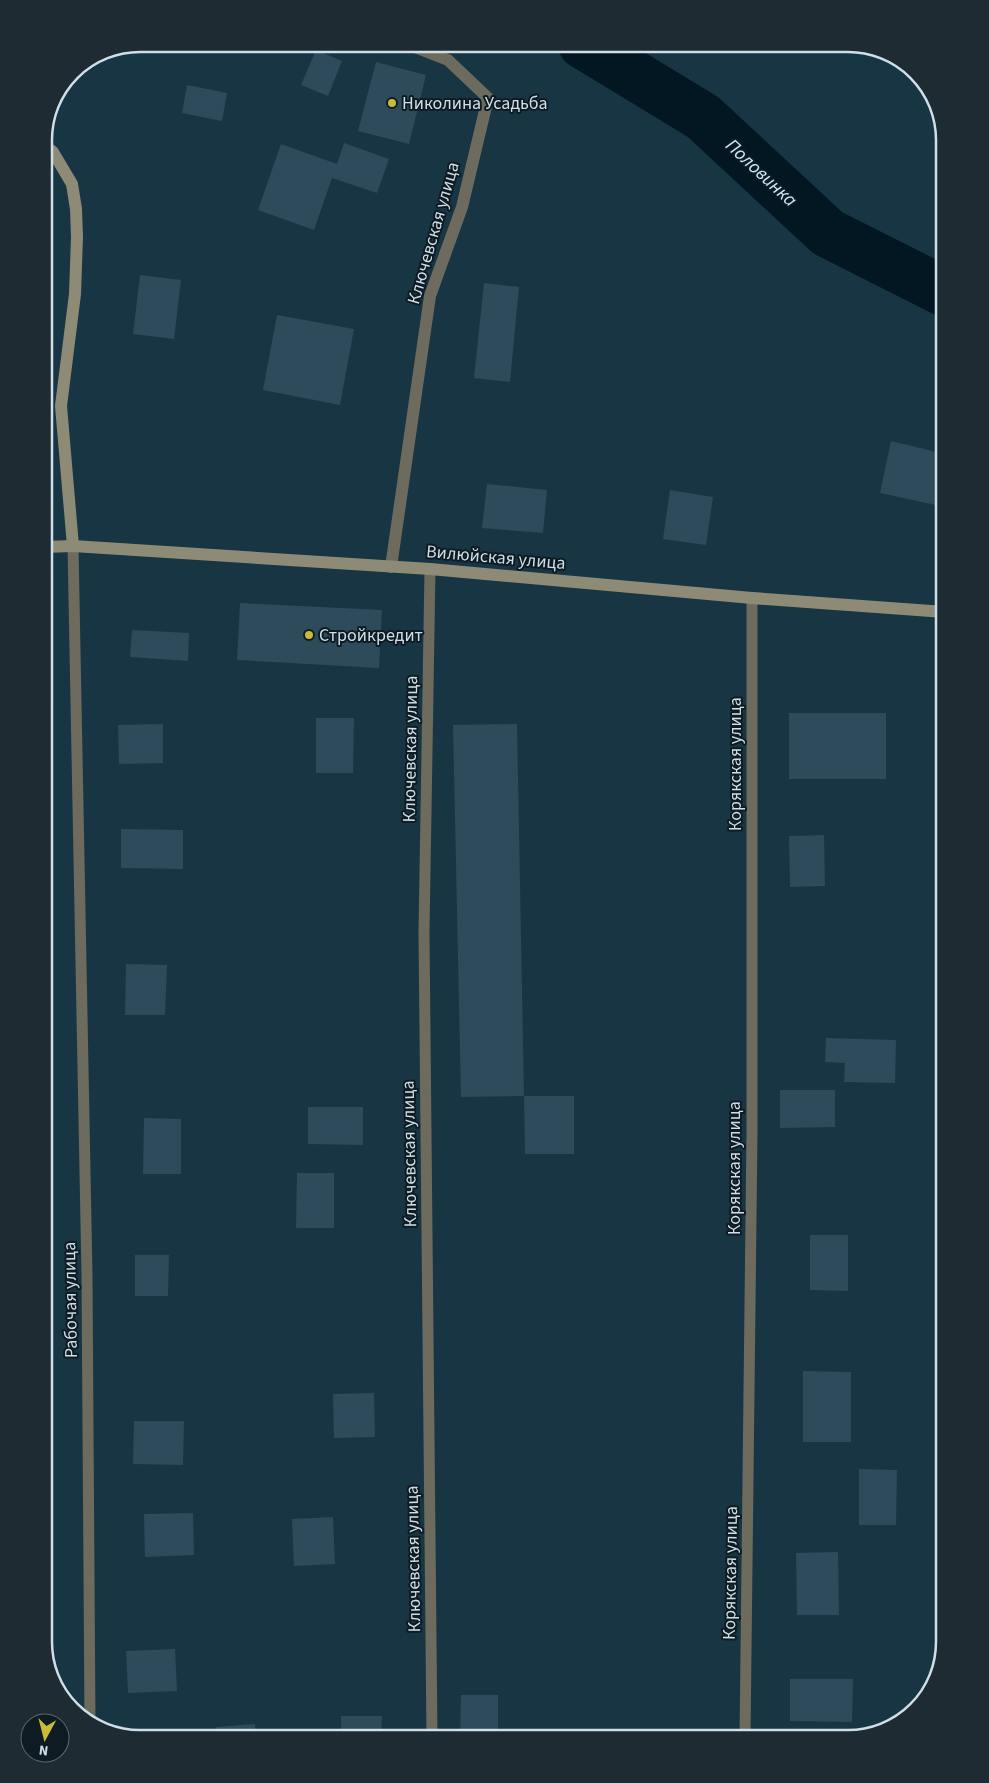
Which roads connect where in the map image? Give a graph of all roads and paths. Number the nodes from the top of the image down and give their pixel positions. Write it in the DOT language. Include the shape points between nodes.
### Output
graph roads {
  1 [pos="430,53"];
  2 [pos="53,152"];
  3 [pos="73,546"];
  4 [pos="53,547"];
  5 [pos="391,567"];
  6 [pos="430,569"];
  7 [pos="752,598"];
  8 [pos="936,611"];
  9 [pos="90,1714"];
  10 [pos="432,1730"];
  11 [pos="745,1730"];
  1 -- 5 [label="street, Ключевская улица" via="448,60 488,98 462,207 430,296"];
  2 -- 3 [label="street" via="72,184 76,209 75,294 61,406"];
  3 -- 4 [label="street, Вилюйская улица"];
  3 -- 5 [label="street, Вилюйская улица"];
  3 -- 9 [label="lane, Рабочая улица" via="87,1276"];
  5 -- 6 [label="street, Вилюйская улица"];
  6 -- 7 [label="street, Вилюйская улица"];
  6 -- 10 [label="lane, Ключевская улица" via="424,932"];
  7 -- 8 [label="street, Вилюйская улица"];
  7 -- 11 [label="lane, Корякская улица" via="752,1131"];
}
